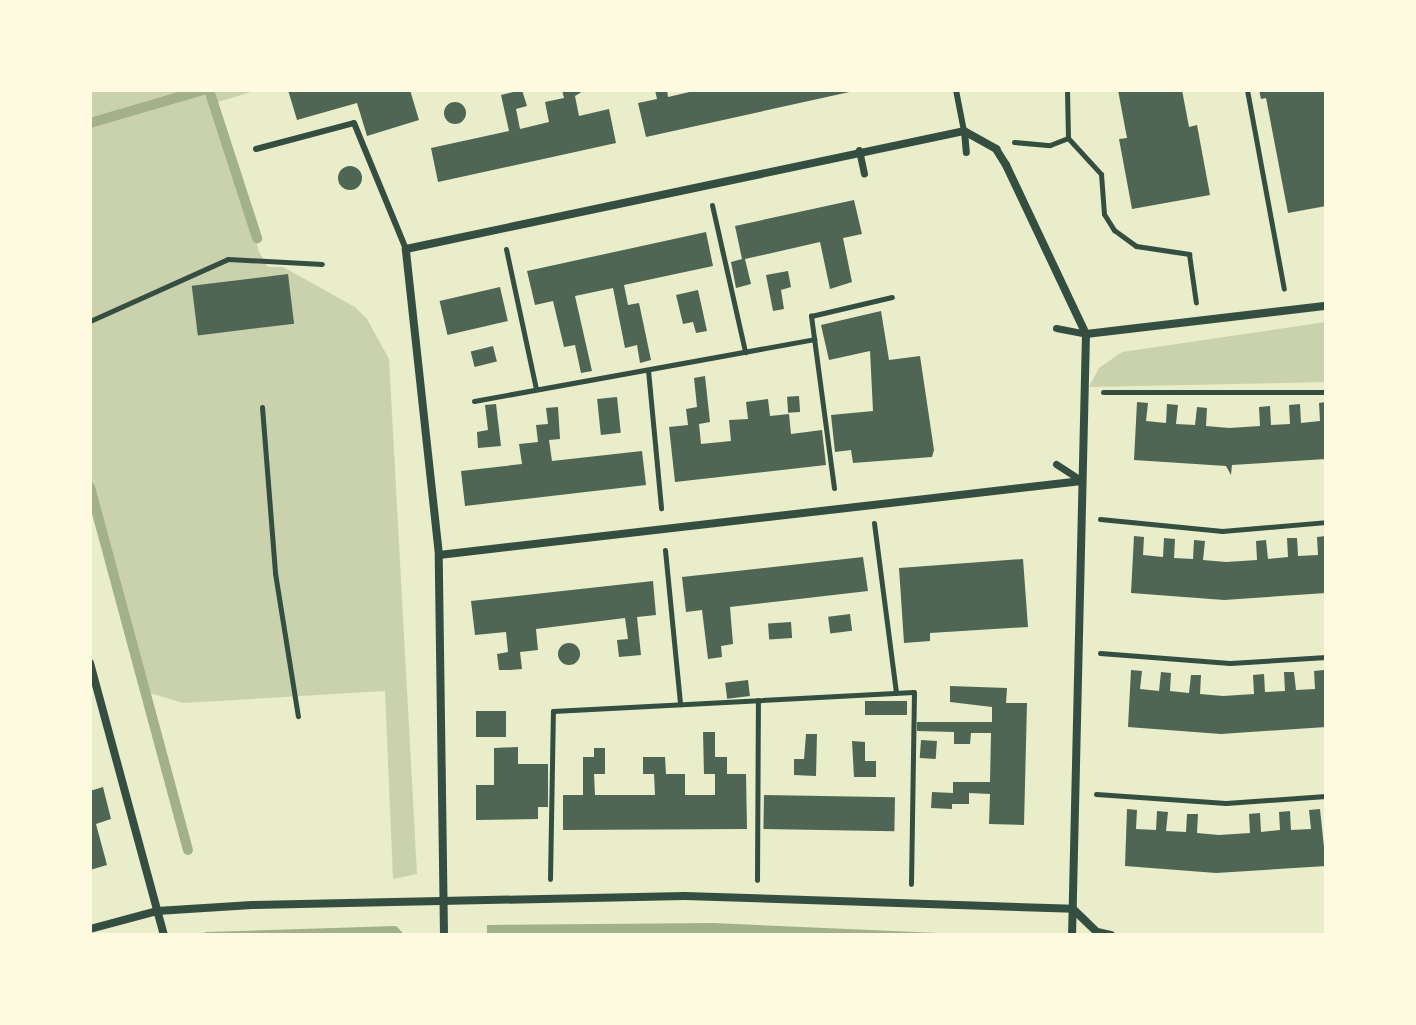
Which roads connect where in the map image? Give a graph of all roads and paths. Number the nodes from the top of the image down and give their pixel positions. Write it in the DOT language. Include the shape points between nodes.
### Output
graph roads {
  1 [pos="956,90"];
  2 [pos="1067,90"];
  3 [pos="1247,90"];
  4 [pos="964,131"];
  5 [pos="982,137"];
  6 [pos="1068,138"];
  7 [pos="256,149"];
  8 [pos="859,150"];
  9 [pos="966,152"];
  10 [pos="864,173"];
  11 [pos="708,184"];
  12 [pos="501,229"];
  13 [pos="406,249"];
  14 [pos="322,264"];
  15 [pos="892,297"];
  16 [pos="1326,306"];
  17 [pos="1288,310"];
  18 [pos="1198,320"];
  19 [pos="90,321"];
  20 [pos="1056,328"];
  21 [pos="1086,334"];
  22 [pos="814,339"];
  23 [pos="745,352"];
  24 [pos="536,389"];
  25 [pos="1085,391"];
  26 [pos="1326,392"];
  27 [pos="474,401"];
  28 [pos="262,407"];
  29 [pos="1056,464"];
  30 [pos="1082,481"];
  31 [pos="872,505"];
  32 [pos="837,509"];
  33 [pos="1082,518"];
  34 [pos="1326,522"];
  35 [pos="439,555"];
  36 [pos="1078,652"];
  37 [pos="1326,657"];
  38 [pos="90,663"];
  39 [pos="896,693"];
  40 [pos="758,700"];
  41 [pos="298,716"];
  42 [pos="1075,793"];
  43 [pos="1326,796"];
  44 [pos="549,896"];
  45 [pos="447,897"];
  46 [pos="757,897"];
  47 [pos="911,901"];
  48 [pos="1073,909"];
  49 [pos="157,911"];
  50 [pos="90,929"];
  51 [pos="164,935"];
  52 [pos="444,935"];
  53 [pos="1072,935"];
  54 [pos="1111,935"];
  1 -- 4 [label="lane"];
  2 -- 6 [label="path"];
  3 -- 17 [label="path"];
  4 -- 5 [label="street"];
  4 -- 8 [label="street"];
  4 -- 9 [label="street"];
  5 -- 6 [label="path" via="1050,145"];
  5 -- 21 [label="street" via="1006,165"];
  6 -- 18 [label="path" via="1101,174 1104,214 1114,230 1136,246 1189,254"];
  7 -- 13 [label="lane" via="354,123"];
  8 -- 10 [label="street"];
  8 -- 11 [label="street"];
  11 -- 12 [label="street"];
  11 -- 23 [label="path"];
  12 -- 13 [label="street"];
  12 -- 24 [label="path"];
  13 -- 35 [label="street"];
  14 -- 19 [label="path" via="228,259"];
  15 -- 22 [label="path" via="811,316"];
  16 -- 17 [label="street"];
  17 -- 18 [label="street"];
  18 -- 21 [label="street"];
  20 -- 21 [label="street"];
  21 -- 25 [label="street"];
  22 -- 23 [label="path"];
  22 -- 32 [label="path"];
  23 -- 24 [label="path"];
  24 -- 27 [label="path"];
  25 -- 26 [label="path"];
  25 -- 30 [label="street"];
  28 -- 41 [label="path" via="275,573"];
  29 -- 30 [label="street"];
  30 -- 31 [label="street"];
  30 -- 33 [label="street"];
  31 -- 32 [label="street"];
  31 -- 39 [label="path"];
  32 -- 35 [label="street"];
  33 -- 34 [label="path" via="1222,531"];
  33 -- 36 [label="street"];
  35 -- 45 [label="street"];
  36 -- 37 [label="path" via="1230,663"];
  36 -- 42 [label="street"];
  38 -- 49 [label="street"];
  39 -- 40 [label="path"];
  39 -- 47 [label="path" via="914,692"];
  40 -- 44 [label="path" via="553,711"];
  40 -- 46 [label="path"];
  42 -- 43 [label="path" via="1226,803"];
  42 -- 48 [label="street"];
  44 -- 45 [label="street"];
  44 -- 46 [label="street"];
  45 -- 49 [label="street"];
  45 -- 52 [label="street"];
  46 -- 47 [label="street"];
  47 -- 48 [label="street"];
  48 -- 53 [label="street"];
  48 -- 54 [label="street" via="1097,932"];
  49 -- 50 [label="street"];
  49 -- 51 [label="street"];
}
